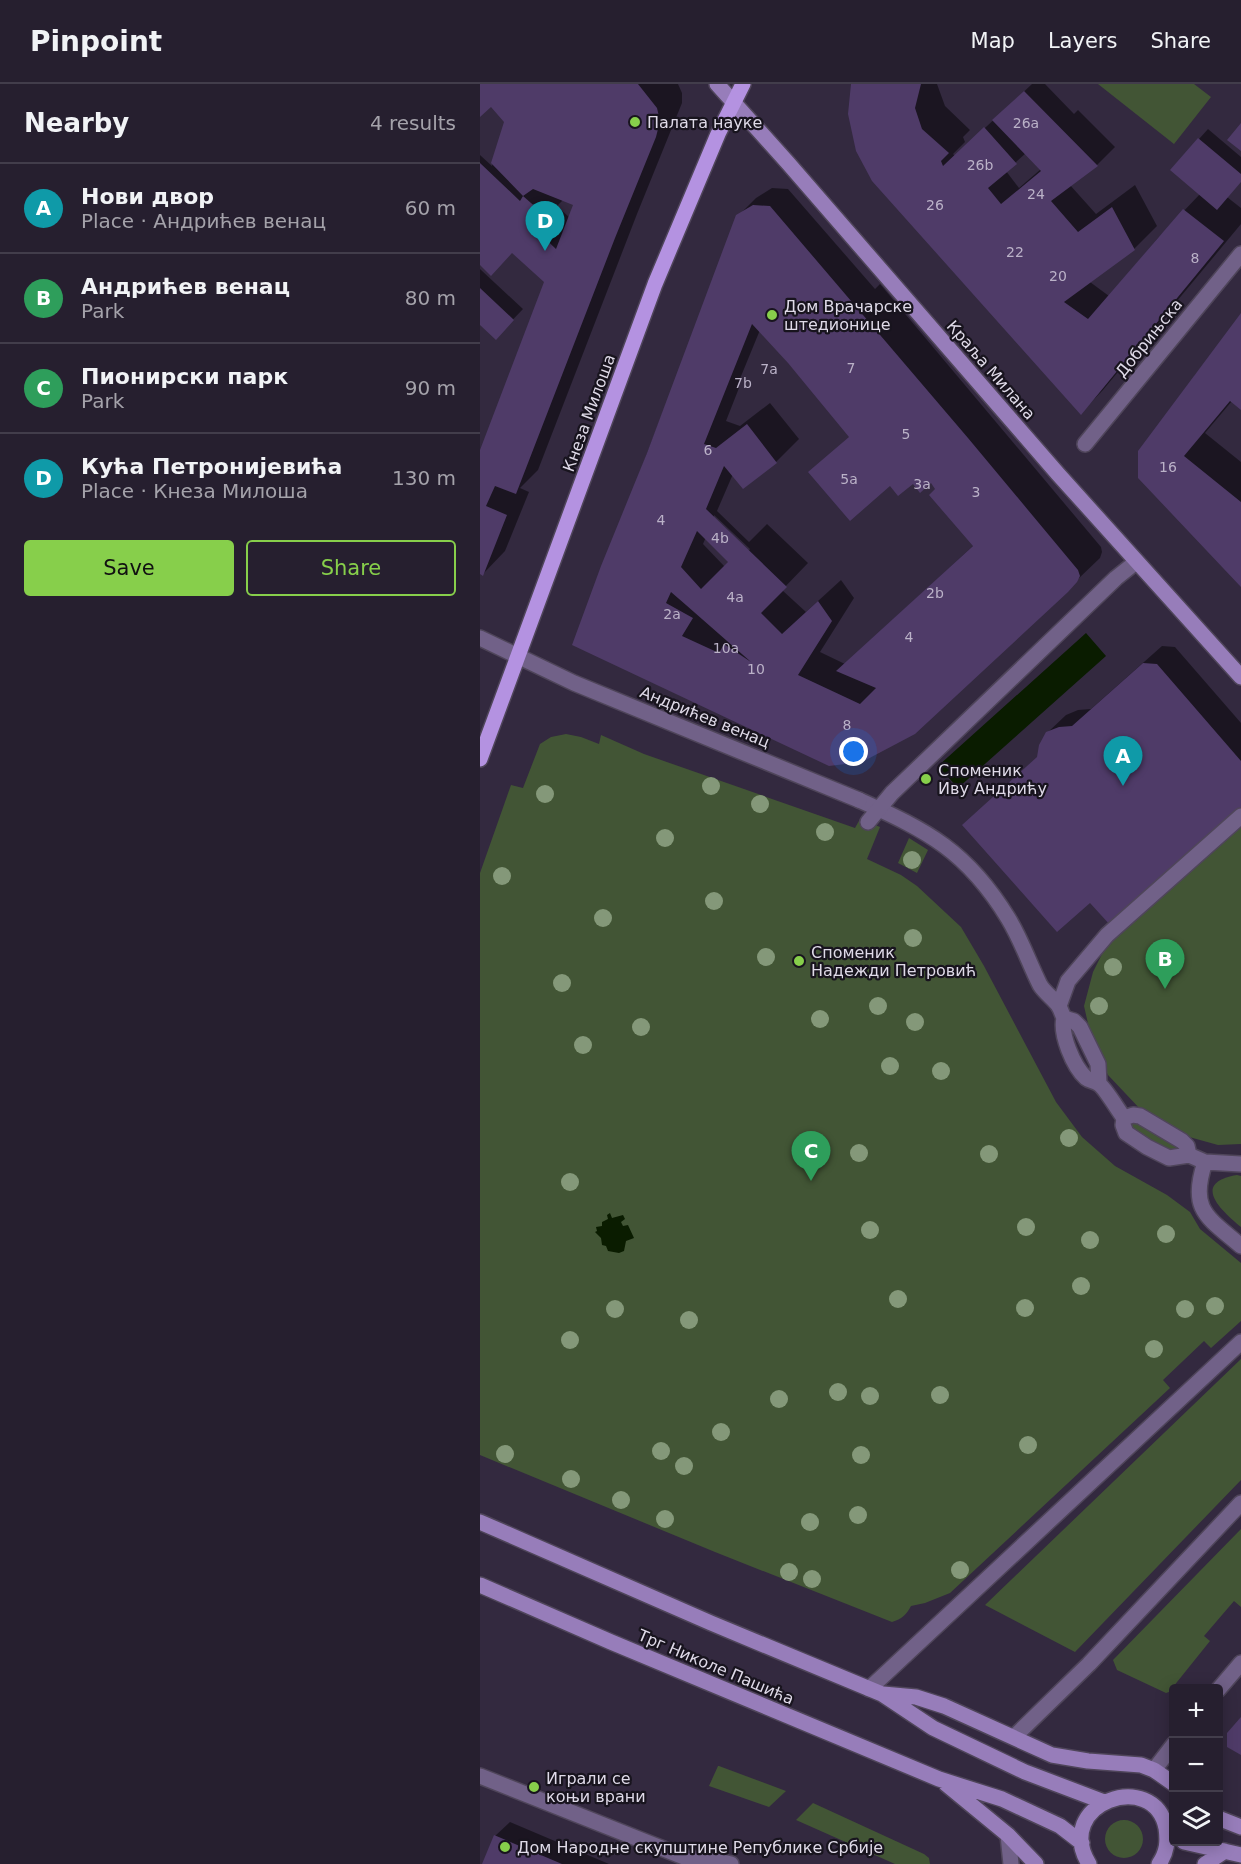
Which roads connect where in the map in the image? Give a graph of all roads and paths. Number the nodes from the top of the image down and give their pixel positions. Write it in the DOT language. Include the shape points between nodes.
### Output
graph roads {
  1 [pos="717,84"];
  2 [pos="743,84"];
  3 [pos="734,102"];
  4 [pos="1241,254"];
  5 [pos="1090,439"];
  6 [pos="1136,562"];
  7 [pos="480,638"];
  8 [pos="519,656"];
  9 [pos="1241,677"];
  10 [pos="480,759"];
  11 [pos="878,809"];
  12 [pos="1241,816"];
  13 [pos="868,822"];
  14 [pos="1061,1012"];
  15 [pos="1124,1118"];
  16 [pos="1189,1155"];
  17 [pos="1205,1162"];
  18 [pos="1241,1164"];
  19 [pos="1241,1246"];
  20 [pos="1241,1342"];
  21 [pos="1241,1503"];
  22 [pos="480,1522"];
  23 [pos="480,1586"];
  24 [pos="1241,1663"];
  25 [pos="1223,1684"];
  26 [pos="876,1691"];
  27 [pos="1014,1737"];
  28 [pos="1169,1750"];
  29 [pos="1155,1770"];
  30 [pos="480,1776"];
  31 [pos="939,1779"];
  32 [pos="1169,1781"];
  33 [pos="1104,1802"];
  34 [pos="1223,1820"];
  35 [pos="1241,1827"];
  36 [pos="1008,1835"];
  37 [pos="1169,1835"];
  38 [pos="1169,1842"];
  39 [pos="1082,1844"];
  40 [pos="1202,1846"];
  41 [pos="1225,1851"];
  42 [pos="1241,1855"];
  43 [pos="715,1862"];
  44 [pos="731,1864"];
  45 [pos="1011,1864"];
  46 [pos="1036,1864"];
  47 [pos="1089,1864"];
  48 [pos="1159,1864"];
  49 [pos="1205,1864"];
  1 -- 3 [label="main road, Краља Милана"];
  2 -- 3 [label="main road, Кнеза Милоша"];
  3 -- 6 [label="main road, Краља Милана"];
  3 -- 8 [label="main road, Кнеза Милоша" via="655,284"];
  4 -- 5 [label="street, Добрињска"];
  6 -- 9 [label="main road, Краља Милана"];
  6 -- 11 [label="street"];
  7 -- 8 [label="street, Андрићев венац"];
  8 -- 10 [label="main road, Кнеза Милоша"];
  8 -- 11 [label="street, Андрићев венац" via="574,683"];
  11 -- 13 [label="street"];
  11 -- 14 [label="street, Андрићев венац" via="933,837 970,868 1008,918 1041,987"];
  12 -- 14 [label="street" via="1107,935 1068,981"];
  14 -- 15 [label="street, Андрићев венац" via="1080,1027 1098,1064 1099,1084"];
  15 -- 16 [label="street" via="1140,1116 1182,1141"];
  15 -- 16 [label="street" via="1126,1133 1147,1148 1168,1158"];
  16 -- 17 [label="street"];
  17 -- 18 [label="street"];
  17 -- 19 [label="street" via="1198,1182 1198,1198 1209,1219"];
  20 -- 26 [label="street"];
  21 -- 27 [label="street" via="1089,1664"];
  22 -- 26 [label="main road"];
  23 -- 31 [label="main road, Трг Николе Пашића"];
  24 -- 25 [label="street"];
  26 -- 27 [label="main road" via="944,1706"];
  26 -- 33 [label="main road" via="933,1728 1025,1772"];
  27 -- 29 [label="main road" via="1052,1755"];
  28 -- 29 [label="street"];
  29 -- 32 [label="main road"];
  30 -- 43 [label="street" via="684,1857"];
  31 -- 36 [label="main road, Трг Николе Пашића"];
  31 -- 39 [label="main road, Трг Николе Пашића" via="1002,1799 1060,1826"];
  33 -- 37 [label="main road" via="1132,1797 1146,1802 1157,1811"];
  33 -- 39 [label="main road" via="1095,1807 1084,1824"];
  34 -- 35 [label="main road"];
  36 -- 45 [label="street"];
  36 -- 46 [label="main road, Трг Николе Пашића"];
  38 -- 48 [label="main road"];
  39 -- 47 [label="main road"];
  40 -- 41 [label="main road"];
  41 -- 42 [label="main road"];
  41 -- 49 [label="main road"];
  43 -- 44 [label="street"];
}
